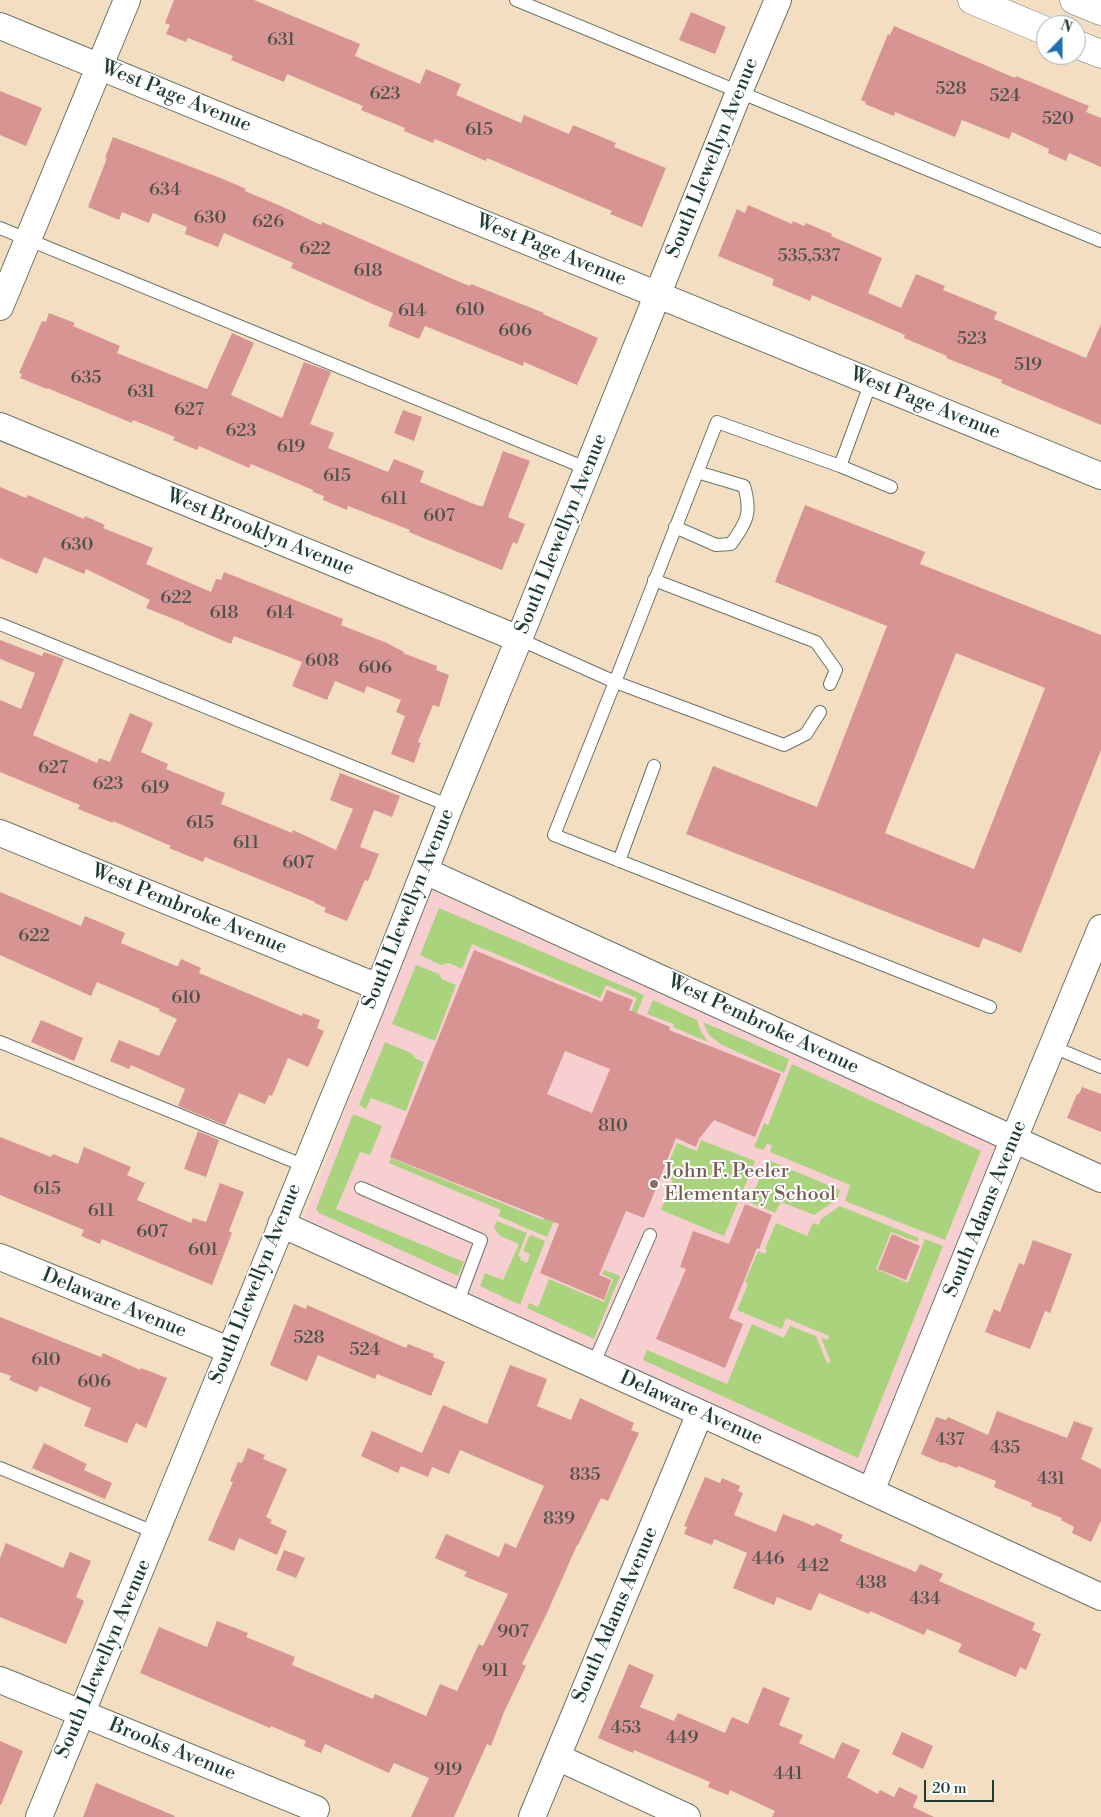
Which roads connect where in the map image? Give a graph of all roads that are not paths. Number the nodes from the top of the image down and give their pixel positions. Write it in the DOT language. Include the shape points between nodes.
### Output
graph roads {
  1 [pos="127,0"];
  2 [pos="516,0"];
  3 [pos="778,0"];
  4 [pos="972,0"];
  5 [pos="1074,0"];
  6 [pos="1101,11"];
  7 [pos="0,26"];
  8 [pos="1036,27"];
  9 [pos="1086,48"];
  10 [pos="1101,54"];
  11 [pos="99,66"];
  12 [pos="739,92"];
  13 [pos="0,228"];
  14 [pos="28,239"];
  15 [pos="1101,241"];
  16 [pos="658,295"];
  17 [pos="0,307"];
  18 [pos="871,382"];
  19 [pos="0,426"];
  20 [pos="840,466"];
  21 [pos="588,470"];
  22 [pos="697,472"];
  23 [pos="1101,476"];
  24 [pos="891,487"];
  25 [pos="675,528"];
  26 [pos="654,580"];
  27 [pos="0,624"];
  28 [pos="519,639"];
  29 [pos="615,682"];
  30 [pos="830,684"];
  31 [pos="820,712"];
  32 [pos="654,766"];
  33 [pos="450,806"];
  34 [pos="0,834"];
  35 [pos="619,861"];
  36 [pos="425,872"];
  37 [pos="1101,928"];
  38 [pos="378,987"];
  39 [pos="990,1007"];
  40 [pos="0,1042"];
  41 [pos="1053,1047"];
  42 [pos="1101,1067"];
  43 [pos="1014,1140"];
  44 [pos="305,1166"];
  45 [pos="1101,1179"];
  46 [pos="361,1188"];
  47 [pos="281,1224"];
  48 [pos="650,1235"];
  49 [pos="0,1257"];
  50 [pos="457,1304"];
  51 [pos="229,1350"];
  52 [pos="593,1365"];
  53 [pos="700,1412"];
  54 [pos="0,1468"];
  55 [pos="871,1491"];
  56 [pos="156,1533"];
  57 [pos="1101,1597"];
  58 [pos="0,1680"];
  59 [pos="81,1713"];
  60 [pos="557,1757"];
  61 [pos="316,1809"];
  62 [pos="39,1817"];
  63 [pos="532,1817"];
  64 [pos="687,1817"];
  1 -- 11 [label="street"];
  2 -- 12 [label="lane"];
  3 -- 12 [label="street, South Llewellyn Avenue"];
  4 -- 8 [label="main road"];
  5 -- 6 [label="main road"];
  7 -- 11 [label="street, West Page Avenue"];
  9 -- 10 [label="main road"];
  11 -- 14 [label="street"];
  11 -- 16 [label="street, West Page Avenue"];
  12 -- 15 [label="lane"];
  12 -- 16 [label="street, South Llewellyn Avenue"];
  13 -- 14 [label="lane"];
  14 -- 17 [label="street"];
  14 -- 21 [label="lane"];
  16 -- 18 [label="street, West Page Avenue"];
  16 -- 21 [label="street, South Llewellyn Avenue"];
  18 -- 20 [label="lane"];
  18 -- 23 [label="street, West Page Avenue"];
  19 -- 28 [label="street, West Brooklyn Avenue"];
  20 -- 22 [label="lane" via="717,422"];
  20 -- 24 [label="lane"];
  21 -- 28 [label="street, South Llewellyn Avenue"];
  22 -- 25 [label="lane"];
  22 -- 25 [label="lane" via="744,486 749,504 743,528 731,544 716,545"];
  25 -- 26 [label="lane"];
  26 -- 29 [label="lane"];
  26 -- 30 [label="lane" via="816,642 836,670"];
  27 -- 33 [label="lane"];
  28 -- 29 [label="lane"];
  28 -- 33 [label="street, South Llewellyn Avenue"];
  29 -- 31 [label="lane" via="784,745 806,734"];
  29 -- 35 [label="lane" via="554,835"];
  32 -- 35 [label="lane"];
  33 -- 36 [label="street, South Llewellyn Avenue"];
  34 -- 38 [label="street, West Pembroke Avenue"];
  35 -- 39 [label="lane"];
  36 -- 38 [label="street, South Llewellyn Avenue"];
  36 -- 43 [label="street, West Pembroke Avenue"];
  37 -- 41 [label="street, South Adams Avenue"];
  38 -- 44 [label="street, South Llewellyn Avenue"];
  40 -- 44 [label="lane"];
  41 -- 42 [label="lane"];
  41 -- 43 [label="street, South Adams Avenue"];
  43 -- 45 [label="street, West Pembroke Avenue"];
  43 -- 55 [label="street, South Adams Avenue"];
  44 -- 47 [label="street, South Llewellyn Avenue"];
  46 -- 50 [label="lane" via="481,1240"];
  47 -- 50 [label="street, Delaware Avenue"];
  47 -- 51 [label="street, South Llewellyn Avenue"];
  48 -- 52 [label="lane"];
  49 -- 51 [label="street, Delaware Avenue"];
  50 -- 52 [label="street, Delaware Avenue"];
  51 -- 56 [label="street, South Llewellyn Avenue"];
  52 -- 53 [label="street, Delaware Avenue"];
  53 -- 55 [label="street, Delaware Avenue"];
  53 -- 60 [label="street, South Adams Avenue"];
  54 -- 56 [label="lane"];
  55 -- 57 [label="street, Delaware Avenue"];
  56 -- 59 [label="street, South Llewellyn Avenue"];
  58 -- 59 [label="street, Brooks Avenue"];
  59 -- 61 [label="street, Brooks Avenue"];
  59 -- 62 [label="street, South Llewellyn Avenue"];
  60 -- 63 [label="street, South Adams Avenue"];
  60 -- 64 [label="street"];
}
